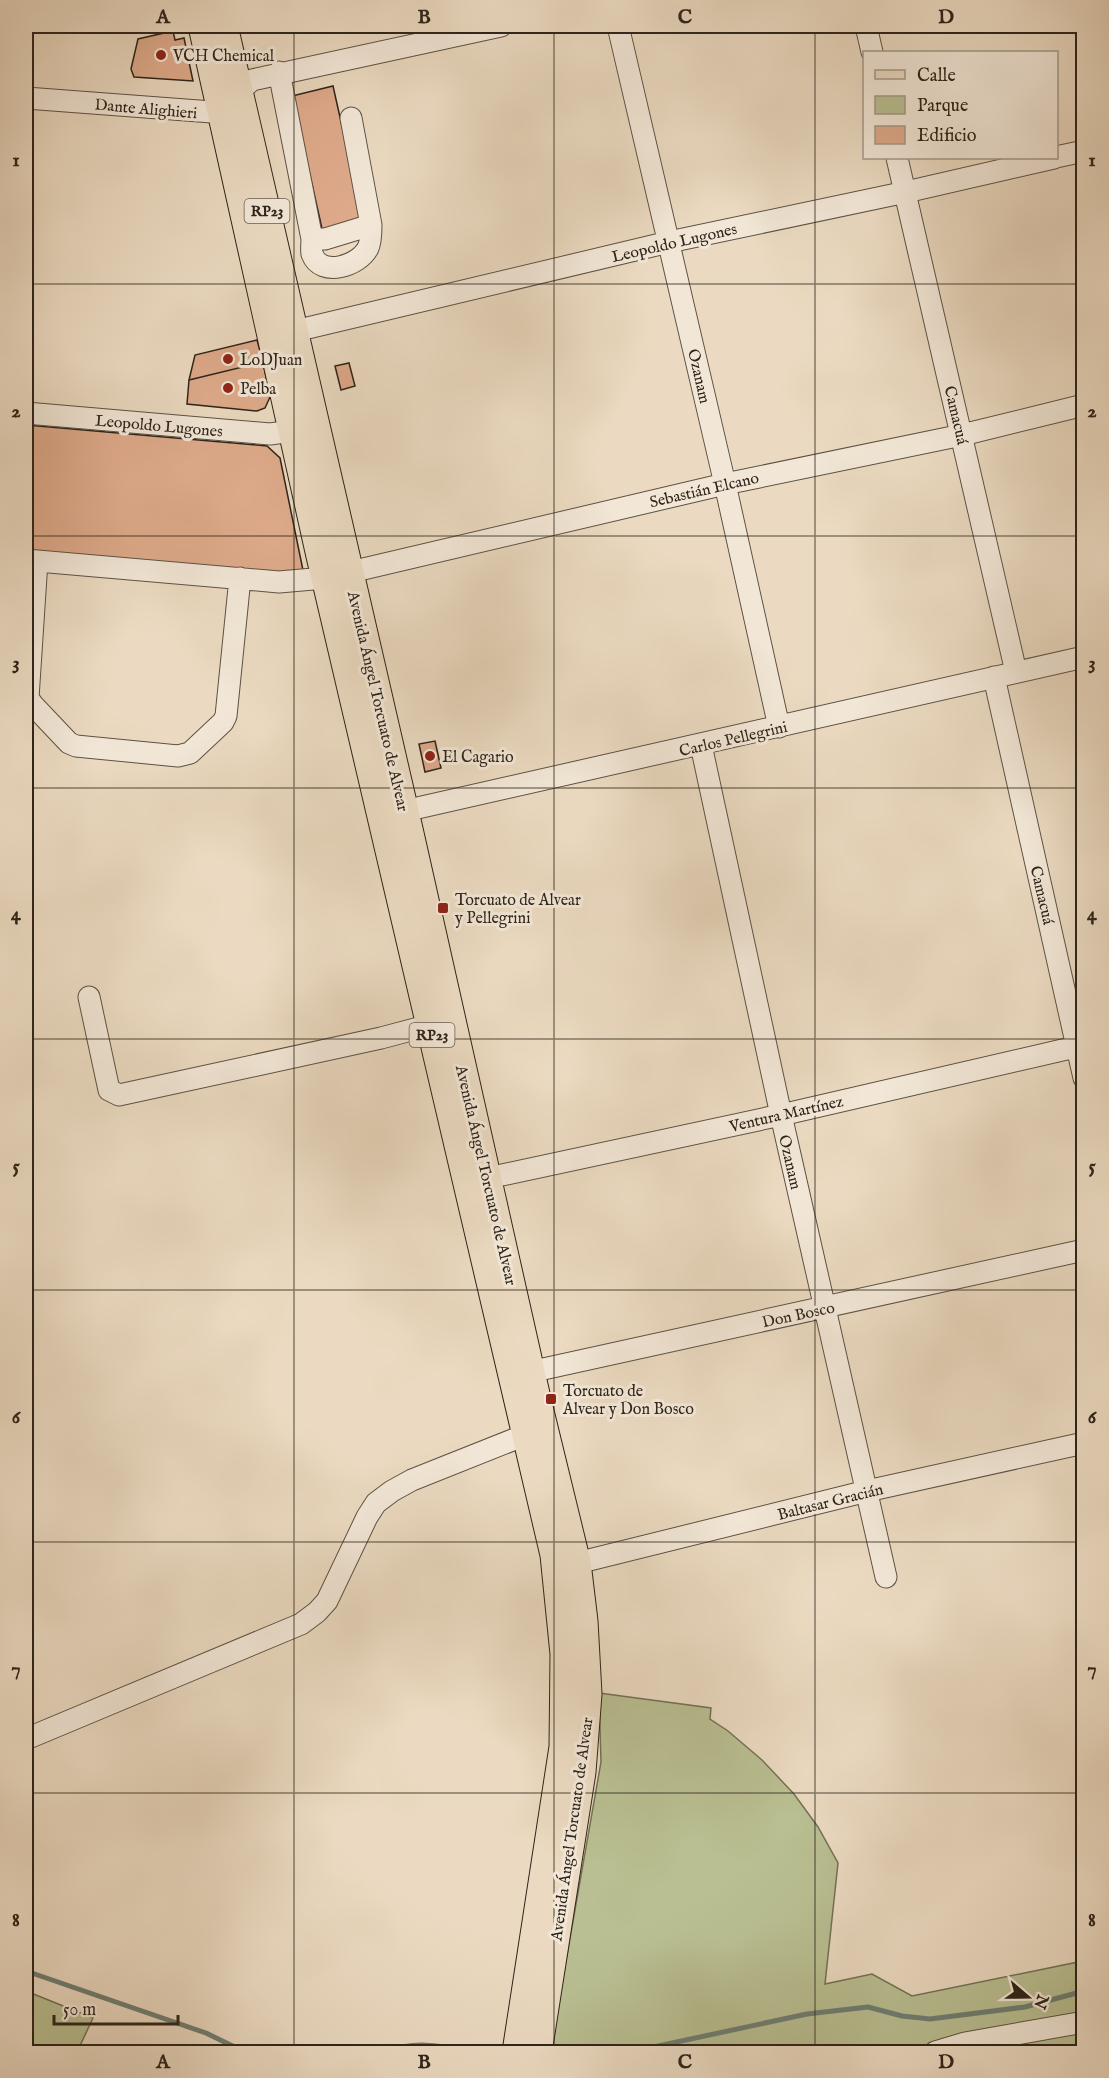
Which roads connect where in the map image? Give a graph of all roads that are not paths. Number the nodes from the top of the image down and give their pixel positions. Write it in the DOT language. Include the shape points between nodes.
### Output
graph roads {
  1 [pos="202,26"];
  2 [pos="224,26"];
  3 [pos="501,26"];
  4 [pos="618,26"];
  5 [pos="866,26"];
  6 [pos="435,33"];
  7 [pos="872,51"];
  8 [pos="279,72"];
  9 [pos="26,98"];
  10 [pos="230,98"];
  11 [pos="351,118"];
  12 [pos="1083,151"];
  13 [pos="1058,156"];
  14 [pos="897,159"];
  15 [pos="1046,159"];
  16 [pos="906,192"];
  17 [pos="371,225"];
  18 [pos="312,239"];
  19 [pos="669,242"];
  20 [pos="295,331"];
  21 [pos="1083,405"];
  22 [pos="26,413"];
  23 [pos="292,430"];
  24 [pos="962,435"];
  25 [pos="725,484"];
  26 [pos="31,561"];
  27 [pos="337,575"];
  28 [pos="240,578"];
  29 [pos="1083,657"];
  30 [pos="1016,672"];
  31 [pos="994,677"];
  32 [pos="779,727"];
  33 [pos="701,745"];
  34 [pos="393,814"];
  35 [pos="89,997"];
  36 [pos="430,1026"];
  37 [pos="1080,1046"];
  38 [pos="1083,1078"];
  39 [pos="781,1115"];
  40 [pos="488,1178"];
  41 [pos="1083,1250"];
  42 [pos="825,1308"];
  43 [pos="521,1374"];
  44 [pos="525,1435"];
  45 [pos="1083,1443"];
  46 [pos="867,1491"];
  47 [pos="577,1563"];
  48 [pos="886,1577"];
  49 [pos="26,1739"];
  50 [pos="1083,2022"];
  51 [pos="516,2052"];
  52 [pos="538,2052"];
  53 [pos="935,2052"];
  1 -- 10 [label="main road, Avenida Ángel Torcuato de Alvear / RP23"];
  2 -- 10 [label="main road, Avenida Ángel Torcuato de Alvear / RP23"];
  3 -- 6 [label="street, Dante Alighieri"];
  4 -- 19 [label="street, Ozanam"];
  5 -- 7 [label="street"];
  6 -- 8 [label="street, Dante Alighieri"];
  8 -- 10 [label="street, Dante Alighieri" via="252,80"];
  8 -- 18 [label="street"];
  9 -- 10 [label="street, Dante Alighieri" via="205,113"];
  10 -- 20 [label="main road, Avenida Ángel Torcuato de Alvear / RP23"];
  10 -- 23 [label="main road, Avenida Ángel Torcuato de Alvear / RP23"];
  11 -- 17 [label="street"];
  12 -- 13 [label="street, Leopoldo Lugones"];
  14 -- 16 [label="street, Camacuá"];
  15 -- 16 [label="street, Leopoldo Lugones"];
  16 -- 19 [label="street, Leopoldo Lugones"];
  16 -- 24 [label="street, Camacuá"];
  17 -- 18 [label="street" via="325,239"];
  17 -- 18 [label="street" via="369,246 361,259 341,267 316,260"];
  19 -- 20 [label="street, Leopoldo Lugones"];
  19 -- 25 [label="street, Ozanam"];
  20 -- 27 [label="main road, Avenida Ángel Torcuato de Alvear / RP23"];
  21 -- 24 [label="street, Sebastián Elcano"];
  22 -- 23 [label="street, Leopoldo Lugones" via="270,434"];
  23 -- 27 [label="main road, Avenida Ángel Torcuato de Alvear / RP23"];
  24 -- 25 [label="street, Sebastián Elcano"];
  24 -- 30 [label="street, Camacuá"];
  25 -- 27 [label="street, Sebastián Elcano"];
  25 -- 32 [label="street, Ozanam"];
  26 -- 28 [label="street, Sebastián Elcano"];
  26 -- 28 [label="street" via="28,698 33,705 76,746 178,756 190,753 226,716"];
  27 -- 28 [label="street, Sebastián Elcano" via="291,582"];
  27 -- 34 [label="main road, Avenida Ángel Torcuato de Alvear / RP23"];
  29 -- 30 [label="street, Carlos Pellegrini"];
  30 -- 31 [label="street, Carlos Pellegrini"];
  31 -- 32 [label="street, Carlos Pellegrini"];
  31 -- 37 [label="street, Camacuá"];
  32 -- 33 [label="street, Carlos Pellegrini"];
  33 -- 34 [label="street, Carlos Pellegrini"];
  33 -- 39 [label="street, Ozanam"];
  34 -- 36 [label="main road, Avenida Ángel Torcuato de Alvear / RP23"];
  34 -- 40 [label="main road, Avenida Ángel Torcuato de Alvear / RP23"];
  35 -- 36 [label="street" via="109,1090 118,1095"];
  36 -- 43 [label="main road, Avenida Ángel Torcuato de Alvear / RP23"];
  37 -- 38 [label="street, Camacuá"];
  37 -- 39 [label="street, Ventura Martínez"];
  39 -- 40 [label="street, Ventura Martínez"];
  39 -- 42 [label="street, Ozanam"];
  40 -- 43 [label="main road, Avenida Ángel Torcuato de Alvear / RP23"];
  41 -- 42 [label="street, Don Bosco"];
  42 -- 43 [label="street, Don Bosco"];
  42 -- 46 [label="street, Ozanam"];
  43 -- 44 [label="main road, Avenida Ángel Torcuato de Alvear / RP23"];
  43 -- 47 [label="main road, Avenida Ángel Torcuato de Alvear / RP23"];
  44 -- 49 [label="street" via="412,1480 376,1503 327,1601 301,1624"];
  44 -- 51 [label="main road, Avenida Ángel Torcuato de Alvear / RP23" via="554,1555 565,1708 561,1768"];
  45 -- 46 [label="street, Baltasar Gracián"];
  46 -- 47 [label="street, Baltasar Gracián"];
  46 -- 48 [label="street, Ozanam"];
  47 -- 52 [label="main road, Avenida Ángel Torcuato de Alvear / RP23" via="588,1694 586,1734"];
  50 -- 53 [label="street"];
}
